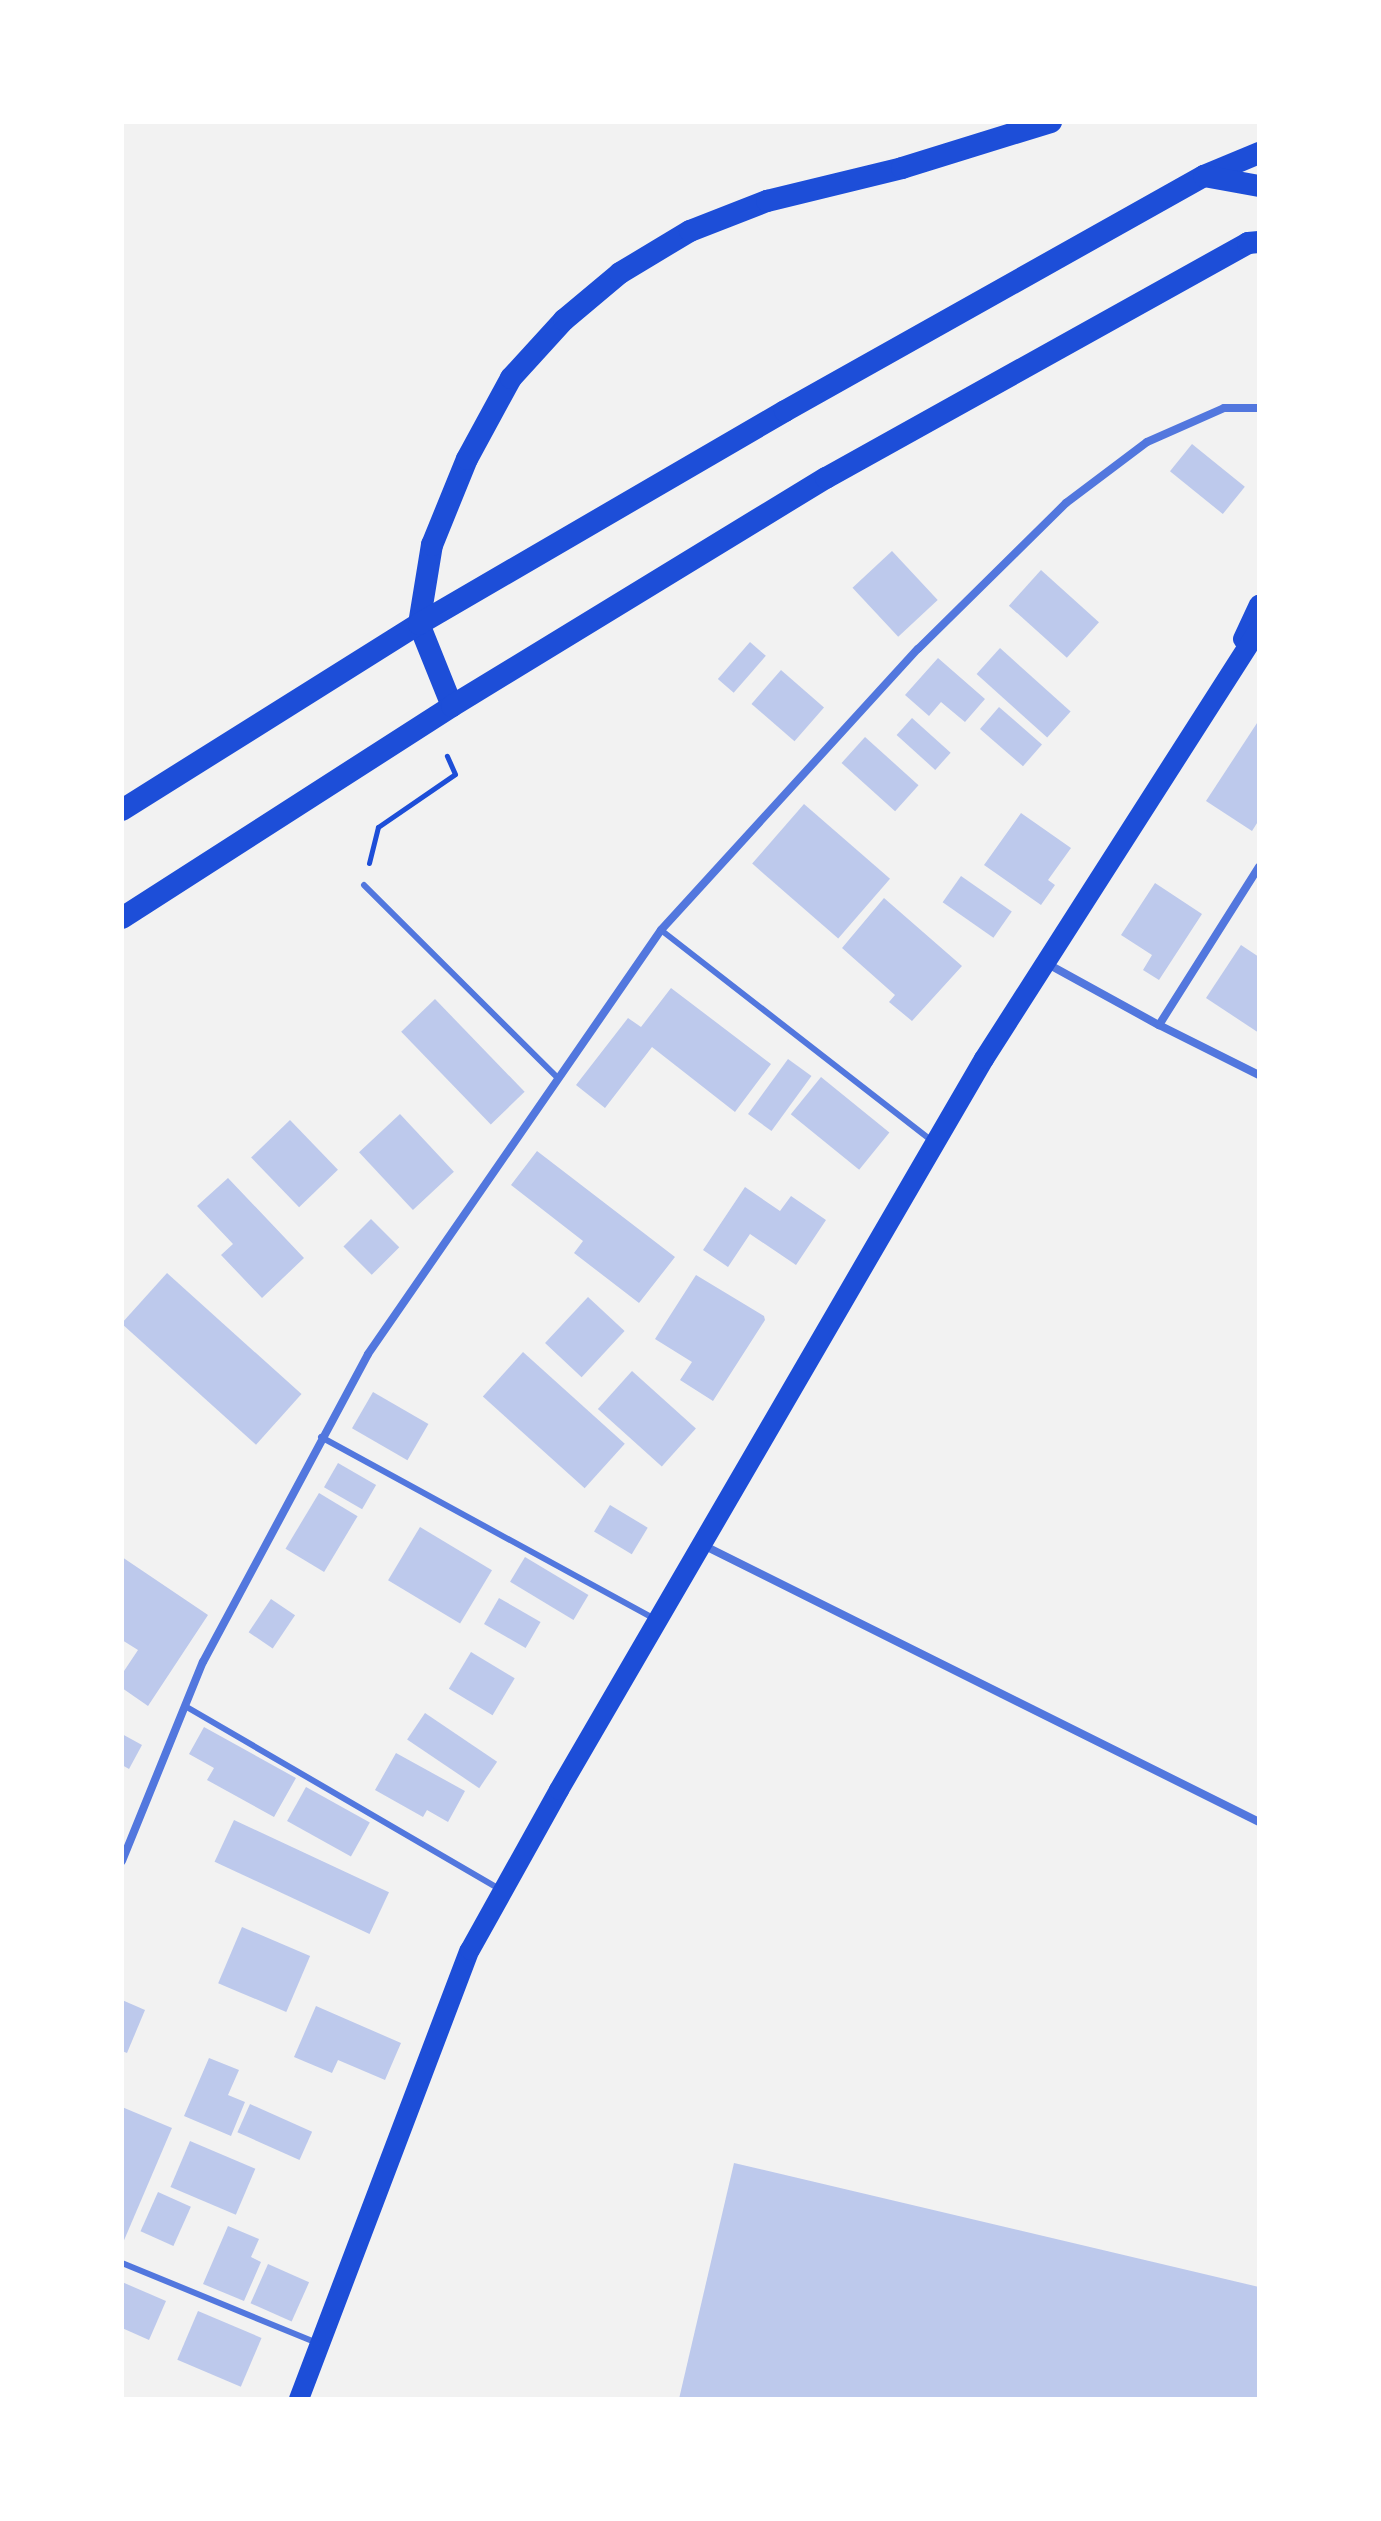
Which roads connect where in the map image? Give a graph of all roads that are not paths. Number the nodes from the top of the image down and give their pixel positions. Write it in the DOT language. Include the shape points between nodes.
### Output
graph roads {
  1 [pos="1051,122"];
  2 [pos="1259,153"];
  3 [pos="1204,176"];
  4 [pos="1259,186"];
  5 [pos="1255,241"];
  6 [pos="1259,408"];
  7 [pos="1259,605"];
  8 [pos="419,624"];
  9 [pos="1259,629"];
  10 [pos="1222,682"];
  11 [pos="452,706"];
  12 [pos="122,810"];
  13 [pos="1259,867"];
  14 [pos="364,885"];
  15 [pos="122,918"];
  16 [pos="661,930"];
  17 [pos="1046,962"];
  18 [pos="1159,1025"];
  19 [pos="1259,1075"];
  20 [pos="557,1077"];
  21 [pos="935,1144"];
  22 [pos="321,1437"];
  23 [pos="702,1545"];
  24 [pos="658,1620"];
  25 [pos="185,1706"];
  26 [pos="1259,1822"];
  27 [pos="122,1861"];
  28 [pos="503,1891"];
  29 [pos="122,2263"];
  30 [pos="320,2344"];
  31 [pos="299,2399"];
  1 -- 8 [label="highway" via="902,168 767,201 690,231 620,273 564,320 511,378 467,459 432,545"];
  2 -- 3 [label="highway"];
  3 -- 4 [label="highway"];
  3 -- 8 [label="highway"];
  5 -- 11 [label="highway" via="826,478"];
  6 -- 16 [label="street" via="1224,408 1147,442 1066,503 918,649"];
  7 -- 10 [label="main road"];
  8 -- 11 [label="highway"];
  8 -- 12 [label="highway"];
  9 -- 10 [label="main road"];
  10 -- 17 [label="main road"];
  11 -- 15 [label="highway"];
  13 -- 18 [label="street"];
  14 -- 20 [label="lane"];
  16 -- 20 [label="street"];
  16 -- 21 [label="lane"];
  17 -- 18 [label="street"];
  17 -- 21 [label="main road"];
  18 -- 19 [label="street"];
  20 -- 22 [label="street" via="368,1354"];
  21 -- 23 [label="main road"];
  22 -- 24 [label="lane"];
  22 -- 25 [label="street"];
  23 -- 24 [label="main road"];
  23 -- 26 [label="street"];
  24 -- 28 [label="main road"];
  25 -- 27 [label="street"];
  25 -- 28 [label="lane"];
  28 -- 30 [label="main road" via="470,1950"];
  29 -- 30 [label="lane"];
  30 -- 31 [label="main road"];
}
